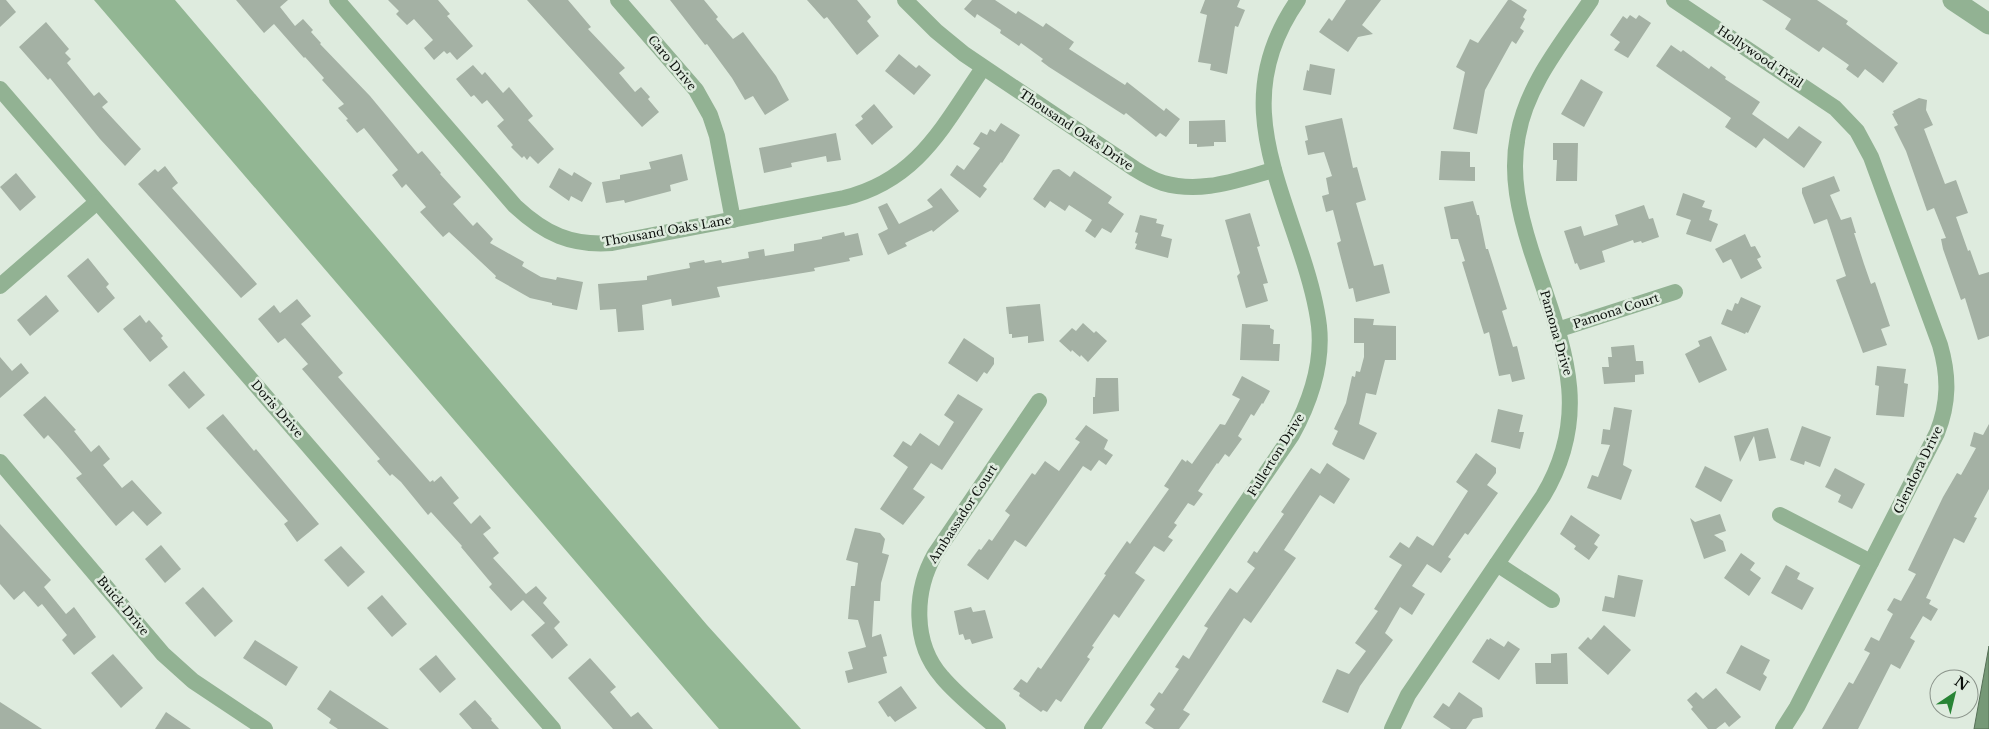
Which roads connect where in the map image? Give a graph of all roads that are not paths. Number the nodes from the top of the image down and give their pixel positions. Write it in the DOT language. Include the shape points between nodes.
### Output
graph roads {
  1 [pos="337,0"];
  2 [pos="618,0"];
  3 [pos="905,0"];
  4 [pos="1298,0"];
  5 [pos="1591,0"];
  6 [pos="1674,0"];
  7 [pos="1953,0"];
  8 [pos="1989,24"];
  9 [pos="983,68"];
  10 [pos="0,89"];
  11 [pos="1844,116"];
  12 [pos="1274,170"];
  13 [pos="97,202"];
  14 [pos="733,220"];
  15 [pos="0,286"];
  16 [pos="1675,292"];
  17 [pos="1556,330"];
  18 [pos="1039,401"];
  19 [pos="0,462"];
  20 [pos="1780,515"];
  21 [pos="1871,562"];
  22 [pos="1497,564"];
  23 [pos="1552,600"];
  24 [pos="255,726"];
  25 [pos="553,729"];
  26 [pos="998,729"];
  27 [pos="1092,729"];
  28 [pos="1392,729"];
  29 [pos="1783,729"];
  1 -- 14 [label="street, Thousand Oaks Lane" via="515,206 545,230 582,243 605,244"];
  2 -- 14 [label="street, Caro Drive" via="696,90 710,114"];
  3 -- 9 [label="street, Thousand Oaks Drive" via="936,31"];
  4 -- 12 [label="street, Fullerton Drive" via="1274,46 1265,82 1265,134"];
  5 -- 17 [label="street, Pamona Drive" via="1534,87 1523,114 1515,152 1518,204"];
  6 -- 11 [label="street, Hollywood Trail"];
  7 -- 8 [label="street"];
  9 -- 12 [label="street, Thousand Oaks Drive" via="1134,170 1162,183 1192,188 1214,187"];
  9 -- 14 [label="street, Thousand Oaks Lane" via="927,148 911,165 886,182 844,198"];
  10 -- 13 [label="street, Doris Drive"];
  11 -- 21 [label="street, Glendora Drive" via="1871,157 1940,345 1947,374 1946,404 1937,433"];
  12 -- 27 [label="street, Fullerton Drive" via="1317,311 1318,356 1311,394 1292,435"];
  13 -- 15 [label="street"];
  13 -- 25 [label="street, Doris Drive"];
  16 -- 17 [label="street, Pamona Court"];
  17 -- 22 [label="street, Pamona Drive" via="1570,382 1570,415 1563,454 1543,496"];
  18 -- 26 [label="street, Ambassador Court" via="935,554 925,575 920,598 921,628 937,670 951,688"];
  19 -- 24 [label="street, Buick Drive" via="163,654 192,681"];
  20 -- 21 [label="street"];
  21 -- 29 [label="street, Glendora Drive" via="1798,707"];
  22 -- 23 [label="street"];
  22 -- 28 [label="street, Pamona Drive" via="1408,695"];
}
